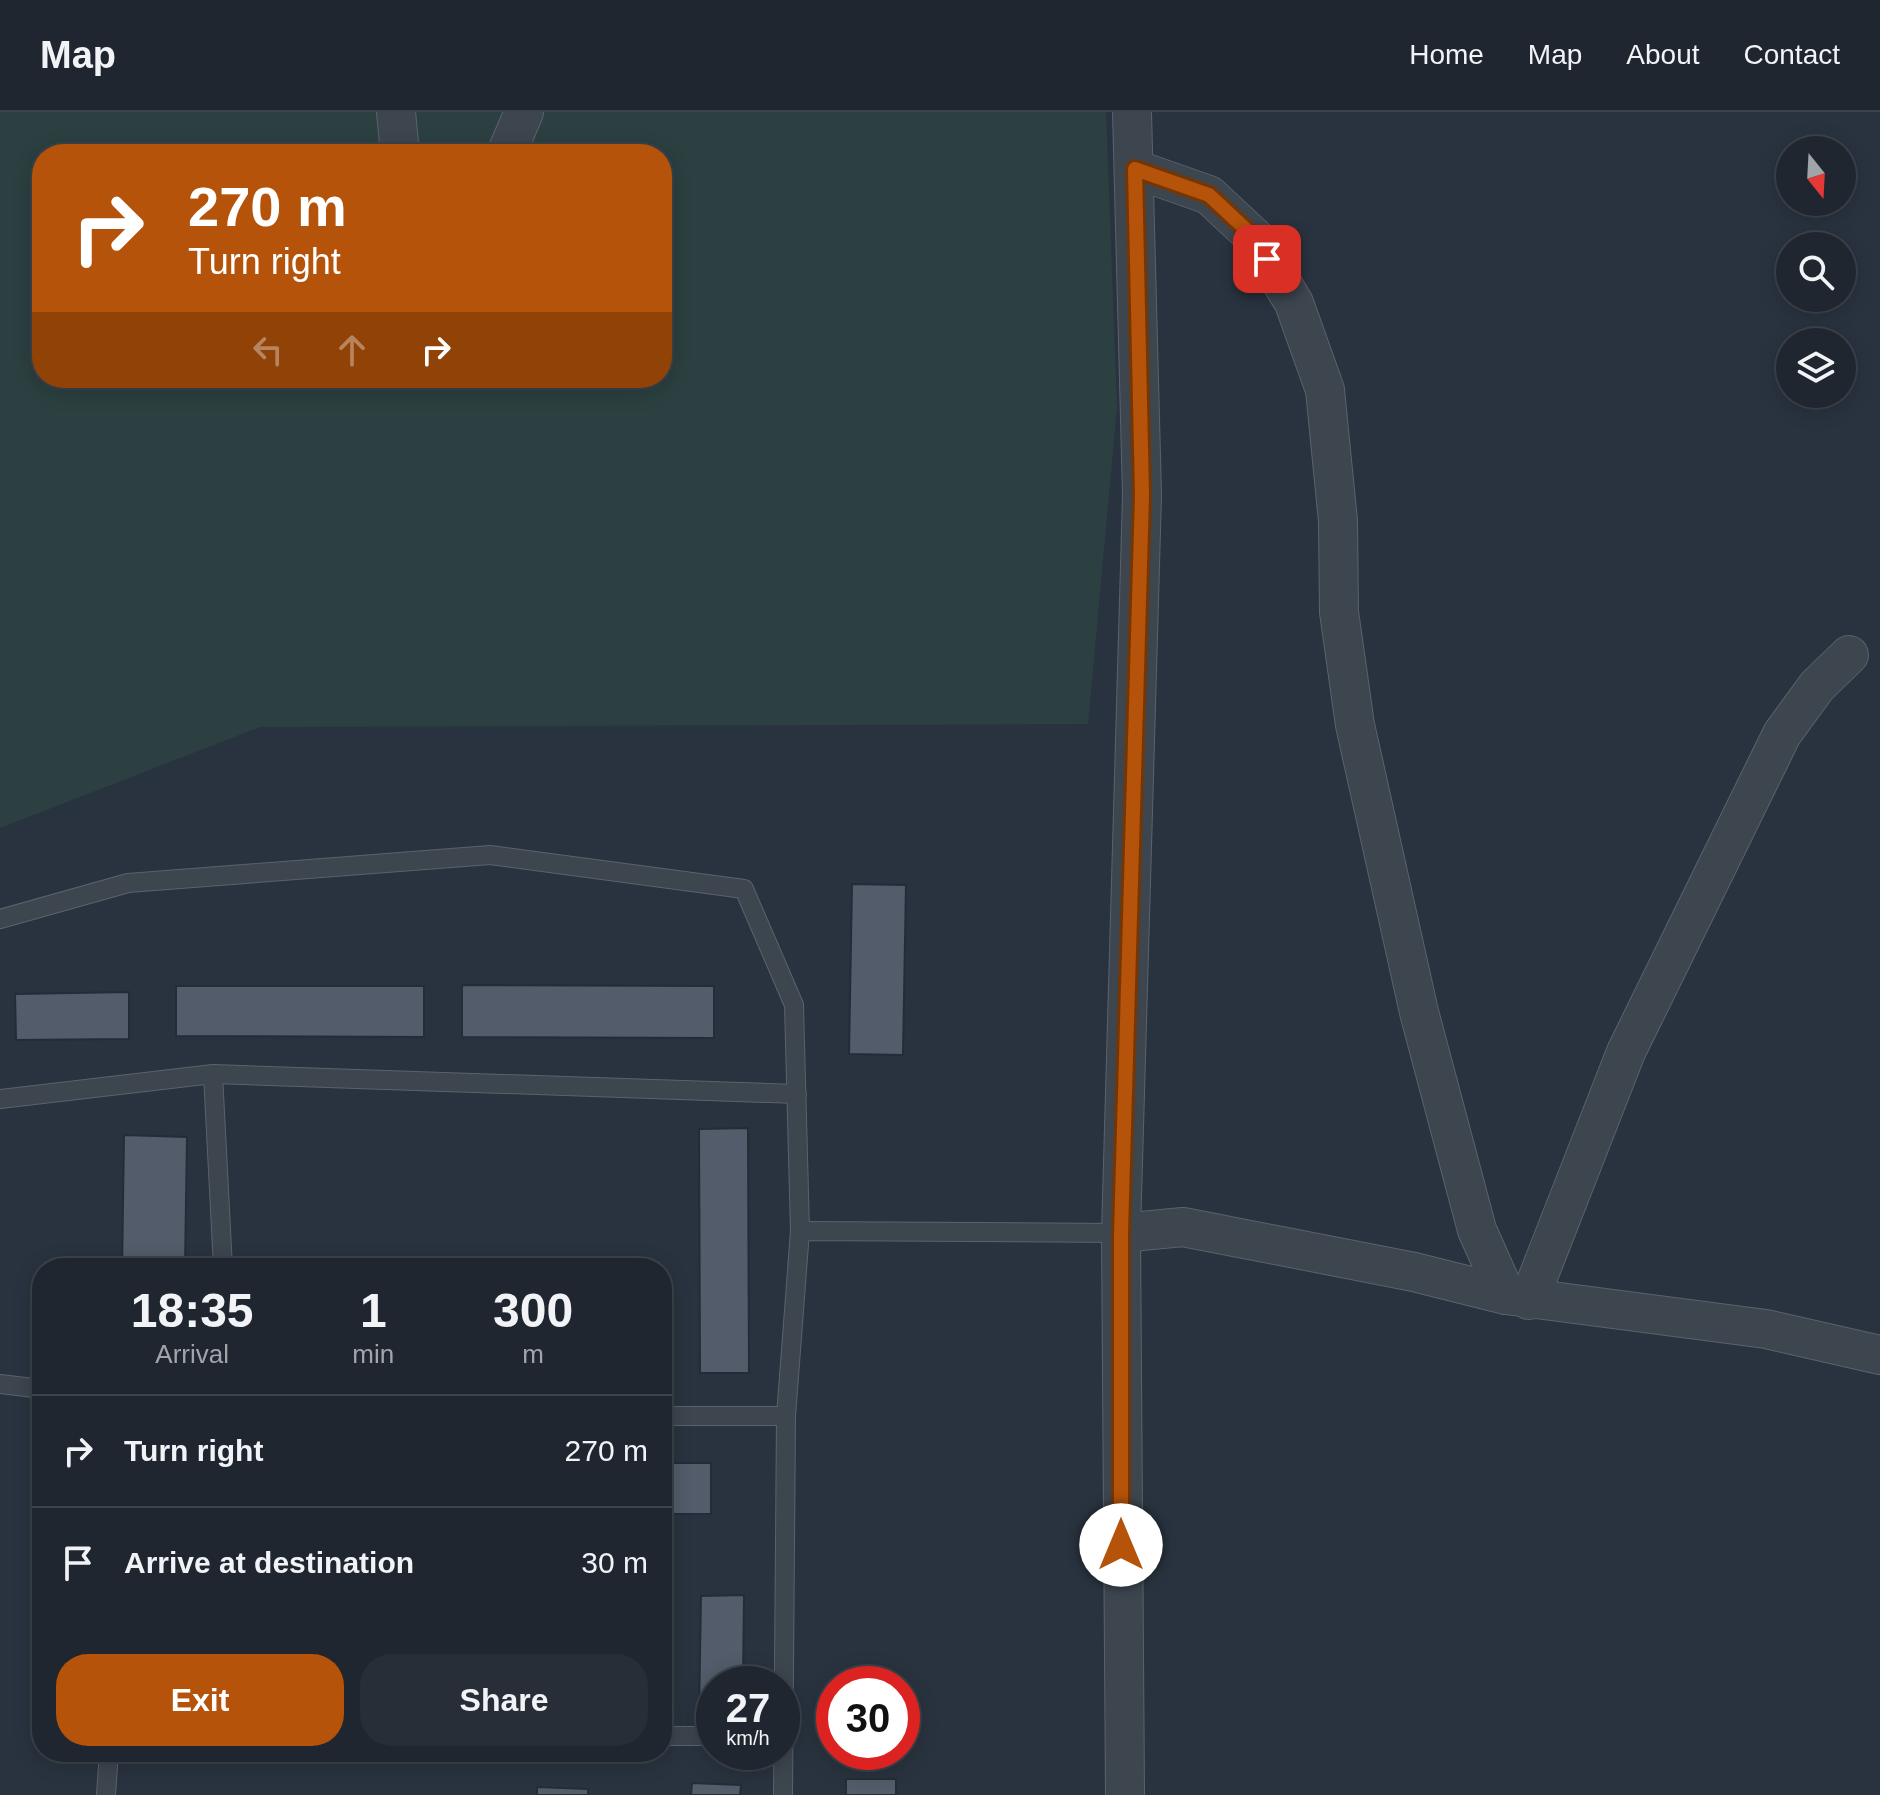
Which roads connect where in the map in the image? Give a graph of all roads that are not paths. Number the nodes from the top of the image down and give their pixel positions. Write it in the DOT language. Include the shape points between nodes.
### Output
graph roads {
  1 [pos="396,112"];
  2 [pos="524,112"];
  3 [pos="1132,112"];
  4 [pos="399,144"];
  5 [pos="510,144"];
  6 [pos="1135,169"];
  7 [pos="1849,655"];
  8 [pos="0,919"];
  9 [pos="213,1074"];
  10 [pos="797,1094"];
  11 [pos="0,1099"];
  12 [pos="800,1231"];
  13 [pos="1121,1233"];
  14 [pos="222,1258"];
  15 [pos="1518,1298"];
  16 [pos="1880,1355"];
  17 [pos="0,1384"];
  18 [pos="32,1388"];
  19 [pos="672,1416"];
  20 [pos="786,1416"];
  21 [pos="784,1666"];
  22 [pos="672,1736"];
  23 [pos="696,1736"];
  24 [pos="108,1762"];
  25 [pos="783,1770"];
  26 [pos="106,1795"];
  27 [pos="783,1795"];
  28 [pos="1125,1795"];
  1 -- 4 [label="street"];
  2 -- 5 [label="street"];
  3 -- 6 [label="street"];
  6 -- 13 [label="street" via="1142,495"];
  6 -- 15 [label="street" via="1209,195 1254,237 1294,303 1325,390 1338,521 1339,612 1355,725 1419,1012 1477,1230"];
  7 -- 15 [label="street" via="1817,686 1782,734 1626,1052"];
  8 -- 10 [label="lane" via="128,883 490,855 744,889 794,1005"];
  9 -- 10 [label="lane"];
  9 -- 11 [label="lane"];
  9 -- 14 [label="lane"];
  10 -- 12 [label="lane"];
  12 -- 13 [label="lane"];
  12 -- 20 [label="lane"];
  13 -- 15 [label="street" via="1183,1227"];
  13 -- 28 [label="street"];
  15 -- 16 [label="street" via="1766,1329"];
  17 -- 18 [label="lane"];
  19 -- 20 [label="lane"];
  20 -- 21 [label="lane"];
  22 -- 23 [label="lane"];
  24 -- 26 [label="lane"];
  25 -- 27 [label="lane"];
}
